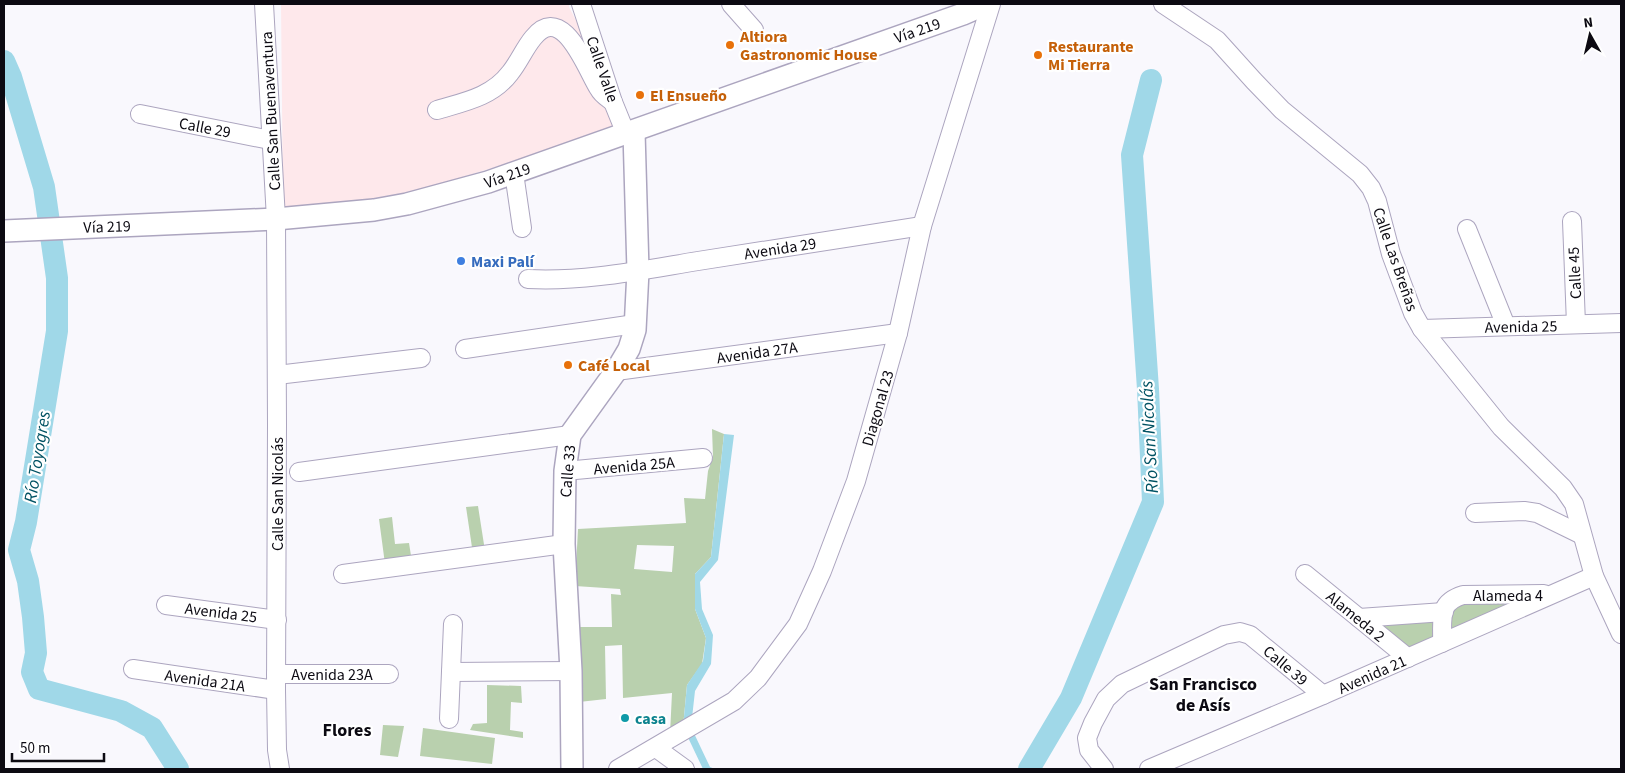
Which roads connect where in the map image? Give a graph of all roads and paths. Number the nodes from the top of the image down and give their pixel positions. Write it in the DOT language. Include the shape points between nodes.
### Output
graph roads {
  1 [pos="264,4"];
  2 [pos="581,4"];
  3 [pos="731,4"];
  4 [pos="986,4"];
  5 [pos="992,4"];
  6 [pos="1163,4"];
  7 [pos="962,9"];
  8 [pos="754,30"];
  9 [pos="613,102"];
  10 [pos="437,110"];
  11 [pos="140,114"];
  12 [pos="630,133"];
  13 [pos="270,140"];
  14 [pos="514,173"];
  15 [pos="276,219"];
  16 [pos="1572,221"];
  17 [pos="922,226"];
  18 [pos="522,228"];
  19 [pos="1467,229"];
  20 [pos="10,231"];
  21 [pos="638,271"];
  22 [pos="528,279"];
  23 [pos="1621,323"];
  24 [pos="635,324"];
  25 [pos="1576,324"];
  26 [pos="1506,326"];
  27 [pos="1422,328"];
  28 [pos="898,333"];
  29 [pos="465,349"];
  30 [pos="421,358"];
  31 [pos="616,371"];
  32 [pos="277,375"];
  33 [pos="570,435"];
  34 [pos="703,458"];
  35 [pos="565,471"];
  36 [pos="299,472"];
  37 [pos="1475,513"];
  38 [pos="1582,535"];
  39 [pos="564,544"];
  40 [pos="343,574"];
  41 [pos="1305,574"];
  42 [pos="1594,576"];
  43 [pos="1551,594"];
  44 [pos="166,605"];
  45 [pos="1444,612"];
  46 [pos="1359,618"];
  47 [pos="276,620"];
  48 [pos="453,624"];
  49 [pos="1621,634"];
  50 [pos="1442,642"];
  51 [pos="1408,658"];
  52 [pos="133,669"];
  53 [pos="570,671"];
  54 [pos="450,672"];
  55 [pos="389,674"];
  56 [pos="276,682"];
  57 [pos="1322,695"];
  58 [pos="449,719"];
  59 [pos="656,748"];
  60 [pos="1102,768"];
  61 [pos="280,769"];
  62 [pos="572,769"];
  63 [pos="618,769"];
  64 [pos="685,769"];
  65 [pos="1149,769"];
  1 -- 13 [label="street, Calle San Buenaventura"];
  2 -- 9 [label="street, Calle Valle"];
  3 -- 8 [label="street"];
  4 -- 7 [label="main road, Vía 219"];
  5 -- 17 [label="street, Diagonal 23"];
  6 -- 27 [label="street, Calle Las Breñas" via="1217,40 1282,110 1360,174 1377,201 1391,254"];
  7 -- 12 [label="main road, Vía 219"];
  9 -- 10 [label="street" via="600,91 571,39 559,29 550,27 539,31 511,72 488,93"];
  9 -- 12 [label="street, Calle Valle"];
  11 -- 13 [label="street, Calle 29"];
  12 -- 14 [label="main road, Vía 219"];
  12 -- 21 [label="main road, Calle 33"];
  13 -- 15 [label="street, Calle San Buenaventura"];
  14 -- 15 [label="main road, Vía 219" via="407,204"];
  14 -- 18 [label="street"];
  15 -- 20 [label="main road, Vía 219"];
  15 -- 32 [label="street, Calle San Nicolás"];
  16 -- 25 [label="street, Calle 45"];
  17 -- 21 [label="street, Avenida 29"];
  17 -- 28 [label="street, Diagonal 23"];
  19 -- 26 [label="street"];
  21 -- 22 [label="street, Avenida 29" via="559,280"];
  21 -- 24 [label="main road, Calle 33"];
  23 -- 25 [label="street, Avenida 25"];
  24 -- 29 [label="street"];
  24 -- 31 [label="main road, Calle 33" via="629,349"];
  25 -- 26 [label="street, Avenida 25"];
  26 -- 27 [label="street, Avenida 25"];
  27 -- 38 [label="street, Calle Las Breñas" via="1501,428 1563,488 1574,504"];
  28 -- 31 [label="street, Avenida 27A"];
  28 -- 59 [label="street, Diagonal 23" via="856,481 798,624 758,678 734,701"];
  30 -- 32 [label="street"];
  31 -- 33 [label="main road, Calle 33"];
  32 -- 47 [label="street, Calle San Nicolás"];
  33 -- 35 [label="main road, Calle 33"];
  33 -- 36 [label="street"];
  34 -- 35 [label="street, Avenida 25A"];
  35 -- 39 [label="main road, Calle 33"];
  37 -- 38 [label="street" via="1537,513"];
  38 -- 42 [label="street, Calle Las Breñas"];
  39 -- 40 [label="street"];
  39 -- 53 [label="main road, Calle 33"];
  41 -- 46 [label="street, Alameda 2"];
  42 -- 43 [label="street, Avenida 21"];
  42 -- 49 [label="street, Calle Las Breñas"];
  43 -- 45 [label="street, Alameda 4" via="1463,595 1452,598"];
  43 -- 50 [label="street, Avenida 21"];
  44 -- 47 [label="street, Avenida 25"];
  45 -- 46 [label="street"];
  45 -- 50 [label="street"];
  46 -- 51 [label="street, Alameda 2"];
  47 -- 56 [label="street, Calle San Nicolás"];
  48 -- 54 [label="street"];
  50 -- 51 [label="street, Avenida 21"];
  51 -- 57 [label="street, Avenida 21"];
  52 -- 56 [label="street, Avenida 21A"];
  53 -- 54 [label="street"];
  53 -- 62 [label="main road, Calle 33"];
  54 -- 58 [label="street"];
  55 -- 56 [label="street, Avenida 23A"];
  56 -- 61 [label="street, Calle San Nicolás"];
  57 -- 60 [label="street, Calle 39" via="1250,635 1240,632 1224,634 1122,684 1106,699 1087,738 1089,750"];
  57 -- 65 [label="street, Avenida 21"];
  59 -- 63 [label="street"];
  59 -- 64 [label="street"];
}
